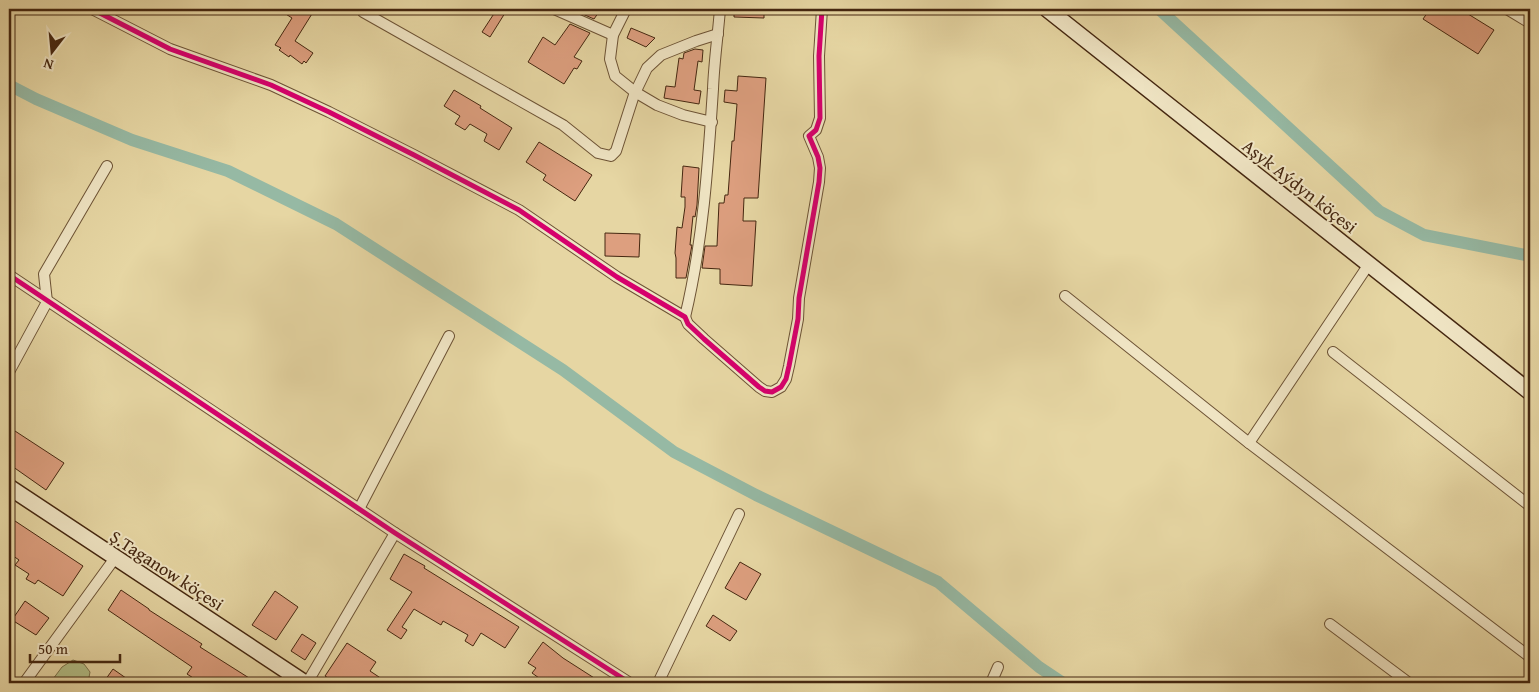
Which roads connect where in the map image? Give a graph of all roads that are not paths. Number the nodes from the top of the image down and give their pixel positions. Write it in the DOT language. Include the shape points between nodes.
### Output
graph roads {
  1 [pos="92,9"];
  2 [pos="554,9"];
  3 [pos="626,9"];
  4 [pos="720,9"];
  5 [pos="822,9"];
  6 [pos="1047,9"];
  7 [pos="1507,9"];
  8 [pos="362,10"];
  9 [pos="1530,23"];
  10 [pos="718,34"];
  11 [pos="613,36"];
  12 [pos="635,92"];
  13 [pos="712,122"];
  14 [pos="107,166"];
  15 [pos="1369,264"];
  16 [pos="9,275"];
  17 [pos="1065,296"];
  18 [pos="48,302"];
  19 [pos="685,317"];
  20 [pos="449,336"];
  21 [pos="1332,352"];
  22 [pos="9,372"];
  23 [pos="1530,392"];
  24 [pos="1249,443"];
  25 [pos="9,487"];
  26 [pos="1530,506"];
  27 [pos="359,509"];
  28 [pos="739,514"];
  29 [pos="395,533"];
  30 [pos="114,558"];
  31 [pos="1330,624"];
  32 [pos="1530,657"];
  33 [pos="998,667"];
  34 [pos="24,683"];
  35 [pos="306,683"];
  36 [pos="630,683"];
  37 [pos="658,683"];
  38 [pos="991,683"];
  39 [pos="1409,683"];
  1 -- 19 [label="street" via="170,49 271,84 414,155 519,210 617,277"];
  2 -- 11 [label="street"];
  3 -- 11 [label="street"];
  4 -- 10 [label="street"];
  5 -- 19 [label="street" via="820,118 816,130 809,136 820,168 798,319 786,379 781,387 772,392 765,391 704,339"];
  6 -- 15 [label="main road, Aşyk Aýdyn köçesi"];
  7 -- 9 [label="street"];
  8 -- 12 [label="street" via="562,125 604,155 611,156 616,150"];
  10 -- 12 [label="street" via="661,55 646,68"];
  10 -- 13 [label="street"];
  11 -- 12 [label="street" via="610,60 615,76"];
  12 -- 13 [label="street" via="657,105"];
  13 -- 19 [label="street" via="705,205 695,276"];
  14 -- 18 [label="street" via="44,274"];
  15 -- 23 [label="main road, Aşyk Aýdyn köçesi"];
  15 -- 24 [label="street"];
  16 -- 18 [label="street"];
  17 -- 24 [label="street"];
  18 -- 22 [label="street"];
  18 -- 27 [label="street"];
  20 -- 27 [label="street"];
  21 -- 26 [label="street"];
  24 -- 32 [label="street"];
  25 -- 30 [label="main road, Ş.Taganow köçesi"];
  27 -- 29 [label="street"];
  28 -- 37 [label="street"];
  29 -- 35 [label="street"];
  29 -- 36 [label="street"];
  30 -- 34 [label="street"];
  30 -- 35 [label="main road, Ş.Taganow köçesi"];
  31 -- 39 [label="street"];
  33 -- 38 [label="street"];
}
